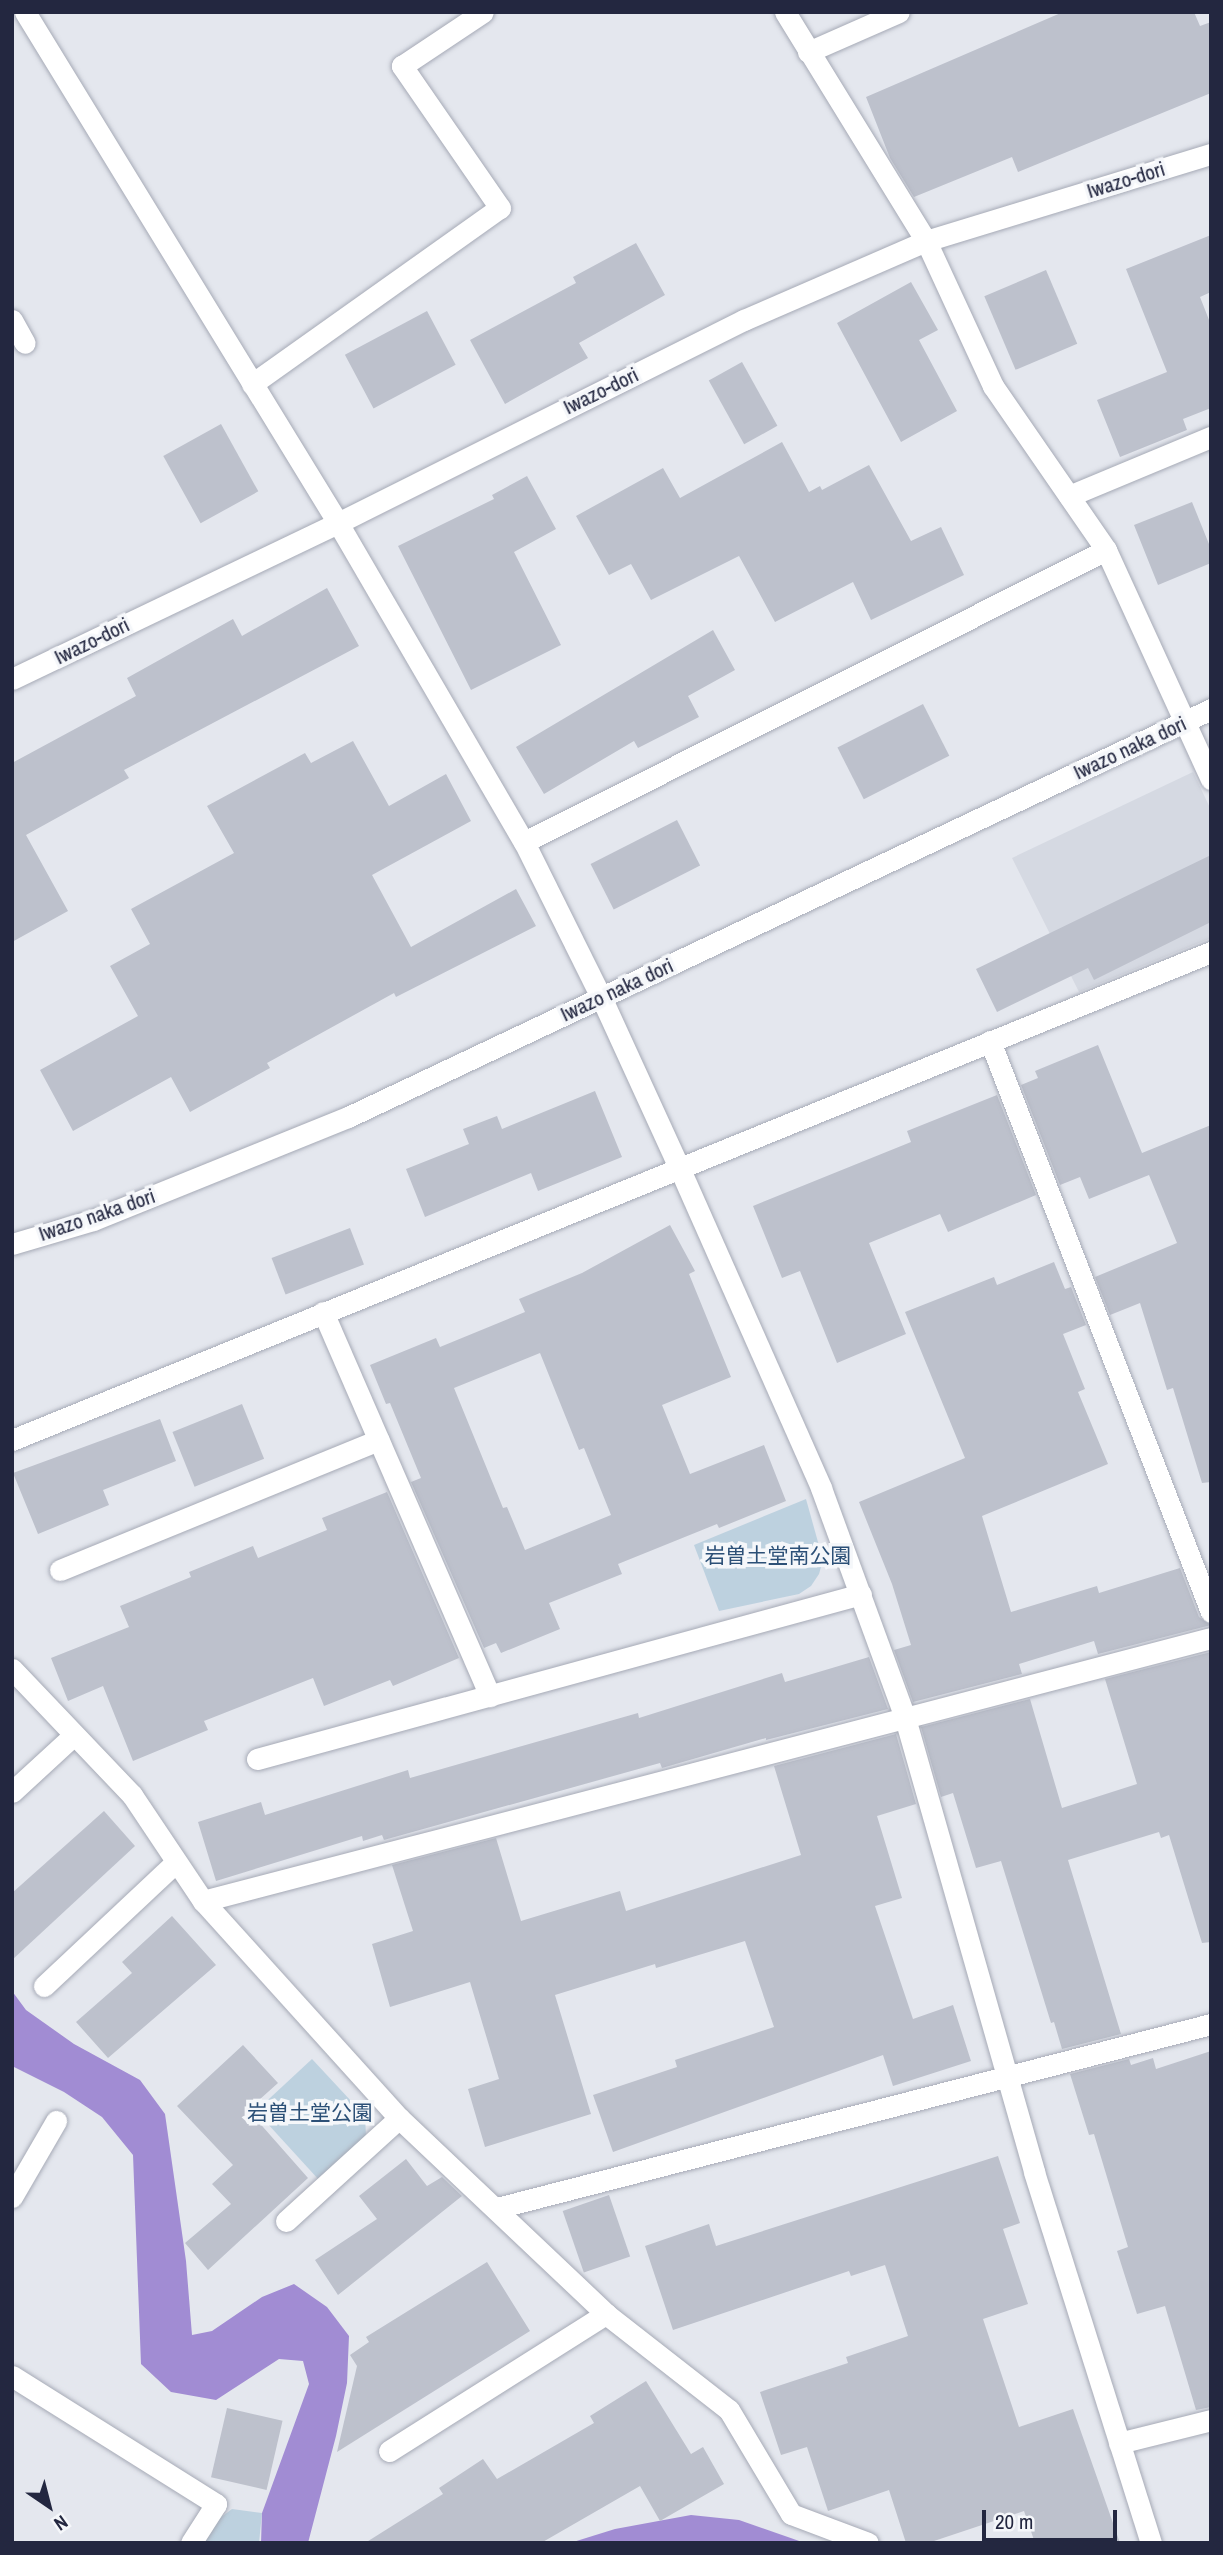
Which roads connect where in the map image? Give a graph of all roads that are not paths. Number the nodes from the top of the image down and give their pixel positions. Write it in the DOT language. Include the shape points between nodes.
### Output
graph roads {
  1 [pos="24,12"];
  2 [pos="483,12"];
  3 [pos="785,12"];
  4 [pos="898,12"];
  5 [pos="808,52"];
  6 [pos="1211,154"];
  7 [pos="926,241"];
  8 [pos="12,320"];
  9 [pos="25,343"];
  10 [pos="252,384"];
  11 [pos="1211,438"];
  12 [pos="1069,496"];
  13 [pos="338,523"];
  14 [pos="1105,550"];
  15 [pos="12,679"];
  16 [pos="1211,709"];
  17 [pos="1184,722"];
  18 [pos="1211,779"];
  19 [pos="524,842"];
  20 [pos="1211,953"];
  21 [pos="601,997"];
  22 [pos="990,1041"];
  23 [pos="679,1167"];
  24 [pos="12,1244"];
  25 [pos="323,1312"];
  26 [pos="12,1440"];
  27 [pos="379,1440"];
  28 [pos="60,1570"];
  29 [pos="861,1594"];
  30 [pos="1211,1612"];
  31 [pos="1211,1638"];
  32 [pos="12,1670"];
  33 [pos="490,1696"];
  34 [pos="905,1717"];
  35 [pos="74,1735"];
  36 [pos="257,1759"];
  37 [pos="12,1792"];
  38 [pos="176,1862"];
  39 [pos="204,1900"];
  40 [pos="44,1986"];
  41 [pos="1211,2024"];
  42 [pos="1007,2074"];
  43 [pos="399,2118"];
  44 [pos="56,2121"];
  45 [pos="12,2197"];
  46 [pos="497,2208"];
  47 [pos="286,2221"];
  48 [pos="606,2314"];
  49 [pos="12,2376"];
  50 [pos="1211,2420"];
  51 [pos="1119,2443"];
  52 [pos="388,2451"];
  53 [pos="191,2543"];
  54 [pos="868,2543"];
  55 [pos="1151,2543"];
  1 -- 10 [label="street"];
  2 -- 10 [label="street" via="402,66 500,208"];
  3 -- 5 [label="street"];
  4 -- 5 [label="street"];
  5 -- 7 [label="street"];
  6 -- 7 [label="street, Iwazo-dori"];
  7 -- 12 [label="street" via="993,386"];
  7 -- 13 [label="street, Iwazo-dori" via="744,320"];
  8 -- 9 [label="street"];
  10 -- 13 [label="street"];
  11 -- 12 [label="street"];
  12 -- 14 [label="street"];
  13 -- 15 [label="street, Iwazo-dori"];
  13 -- 19 [label="street"];
  14 -- 17 [label="street"];
  14 -- 19 [label="street"];
  16 -- 17 [label="street, Iwazo naka dori"];
  17 -- 18 [label="street"];
  17 -- 21 [label="street, Iwazo naka dori"];
  19 -- 21 [label="street"];
  20 -- 22 [label="street"];
  21 -- 23 [label="street"];
  21 -- 24 [label="street, Iwazo naka dori" via="324,1127 93,1220"];
  22 -- 23 [label="street"];
  22 -- 30 [label="street"];
  23 -- 25 [label="street"];
  23 -- 29 [label="street" via="821,1488"];
  25 -- 26 [label="street"];
  25 -- 27 [label="street"];
  27 -- 28 [label="street"];
  27 -- 33 [label="street"];
  29 -- 33 [label="street"];
  29 -- 34 [label="street"];
  31 -- 34 [label="street"];
  32 -- 35 [label="street"];
  33 -- 36 [label="street"];
  34 -- 39 [label="street"];
  34 -- 42 [label="street"];
  35 -- 37 [label="street"];
  35 -- 38 [label="street" via="132,1796"];
  38 -- 39 [label="street"];
  38 -- 40 [label="street"];
  39 -- 43 [label="street"];
  41 -- 42 [label="street"];
  42 -- 46 [label="street"];
  42 -- 51 [label="street"];
  43 -- 46 [label="street"];
  43 -- 47 [label="street"];
  44 -- 45 [label="street"];
  46 -- 48 [label="street"];
  48 -- 52 [label="street"];
  48 -- 54 [label="street" via="729,2410 791,2514"];
  49 -- 53 [label="street" via="216,2504"];
  50 -- 51 [label="street"];
  51 -- 55 [label="street"];
}
